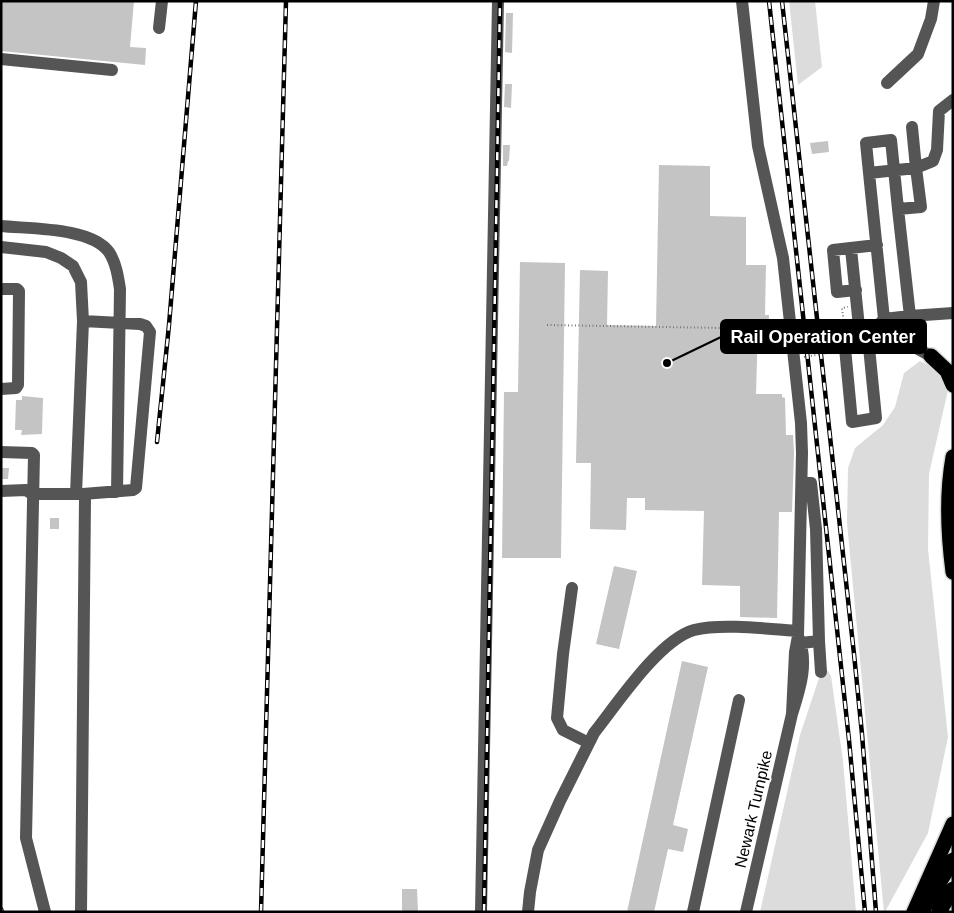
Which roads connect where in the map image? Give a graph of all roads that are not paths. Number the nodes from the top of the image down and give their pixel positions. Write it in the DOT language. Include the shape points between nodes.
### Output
graph roads {
  1 [pos="162,1"];
  2 [pos="498,1"];
  3 [pos="742,1"];
  4 [pos="934,1"];
  5 [pos="159,28"];
  6 [pos="1,59"];
  7 [pos="112,70"];
  8 [pos="887,83"];
  9 [pos="953,100"];
  10 [pos="912,127"];
  11 [pos="916,168"];
  12 [pos="894,171"];
  13 [pos="869,173"];
  14 [pos="898,209"];
  15 [pos="1,226"];
  16 [pos="877,245"];
  17 [pos="1,247"];
  18 [pos="851,248"];
  19 [pos="1,289"];
  20 [pos="856,290"];
  21 [pos="953,313"];
  22 [pos="910,316"];
  23 [pos="884,319"];
  24 [pos="83,321"];
  25 [pos="120,323"];
  26 [pos="865,342"];
  27 [pos="932,356"];
  28 [pos="953,357"];
  29 [pos="953,385"];
  30 [pos="1,389"];
  31 [pos="1,452"];
  32 [pos="953,458"];
  33 [pos="802,482"];
  34 [pos="1,491"];
  35 [pos="117,492"];
  36 [pos="32,494"];
  37 [pos="79,494"];
  38 [pos="1,499"];
  39 [pos="953,572"];
  40 [pos="572,588"];
  41 [pos="799,637"];
  42 [pos="819,641"];
  43 [pos="821,672"];
  44 [pos="739,700"];
  45 [pos="589,743"];
  46 [pos="953,824"];
  47 [pos="953,860"];
  48 [pos="953,889"];
  49 [pos="45,912"];
  50 [pos="81,912"];
  51 [pos="481,912"];
  52 [pos="528,912"];
  53 [pos="693,912"];
  54 [pos="746,912"];
  55 [pos="914,912"];
  56 [pos="921,912"];
  57 [pos="939,912"];
  1 -- 5 [label="street"];
  2 -- 51 [label="street"];
  3 -- 33 [label="street, Newark Turnpike" via="757,138 785,278 801,430"];
  4 -- 8 [label="street" via="932,19 918,54"];
  6 -- 7 [label="street"];
  9 -- 11 [label="street" via="939,111 938,150 933,162"];
  10 -- 11 [label="street"];
  11 -- 12 [label="street"];
  11 -- 14 [label="street" via="921,207"];
  12 -- 13 [label="street"];
  12 -- 13 [label="street" via="891,140 866,143"];
  12 -- 14 [label="street"];
  13 -- 16 [label="street"];
  14 -- 22 [label="street"];
  15 -- 25 [label="street" via="68,232 98,242 108,251 118,276"];
  16 -- 18 [label="street"];
  16 -- 23 [label="street"];
  17 -- 24 [label="street" via="46,252 73,266 81,282"];
  18 -- 20 [label="street"];
  18 -- 20 [label="street" via="833,250 837,292"];
  19 -- 30 [label="street" via="18,291 18,385"];
  20 -- 26 [label="street"];
  21 -- 22 [label="street"];
  22 -- 23 [label="street"];
  23 -- 26 [label="street"];
  23 -- 27 [label="street" via="894,334"];
  24 -- 25 [label="street"];
  24 -- 37 [label="street"];
  25 -- 35 [label="street"];
  25 -- 35 [label="street" via="140,324 150,332 136,488"];
  26 -- 26 [label="street" via="844,348 852,422 876,418"];
  27 -- 28 [label="highway"];
  27 -- 29 [label="highway" via="947,371"];
  31 -- 36 [label="street" via="34,455"];
  32 -- 39 [label="highway" via="948,515"];
  33 -- 41 [label="street, Newark Turnpike"];
  33 -- 42 [label="street" via="811,484 816,529"];
  34 -- 36 [label="street" via="26,490"];
  35 -- 37 [label="street"];
  36 -- 37 [label="street"];
  36 -- 38 [label="street" via="26,498"];
  36 -- 49 [label="street" via="26,838"];
  37 -- 50 [label="street" via="85,498"];
  40 -- 45 [label="street" via="557,718 563,730"];
  41 -- 42 [label="street"];
  41 -- 45 [label="street" via="721,627 681,634 656,656"];
  41 -- 54 [label="street, Newark Turnpike" via="803,650 801,683"];
  42 -- 43 [label="street"];
  44 -- 53 [label="street"];
  45 -- 52 [label="street" via="538,850"];
  46 -- 55 [label="highway"];
  47 -- 56 [label="highway"];
  48 -- 57 [label="highway"];
}
